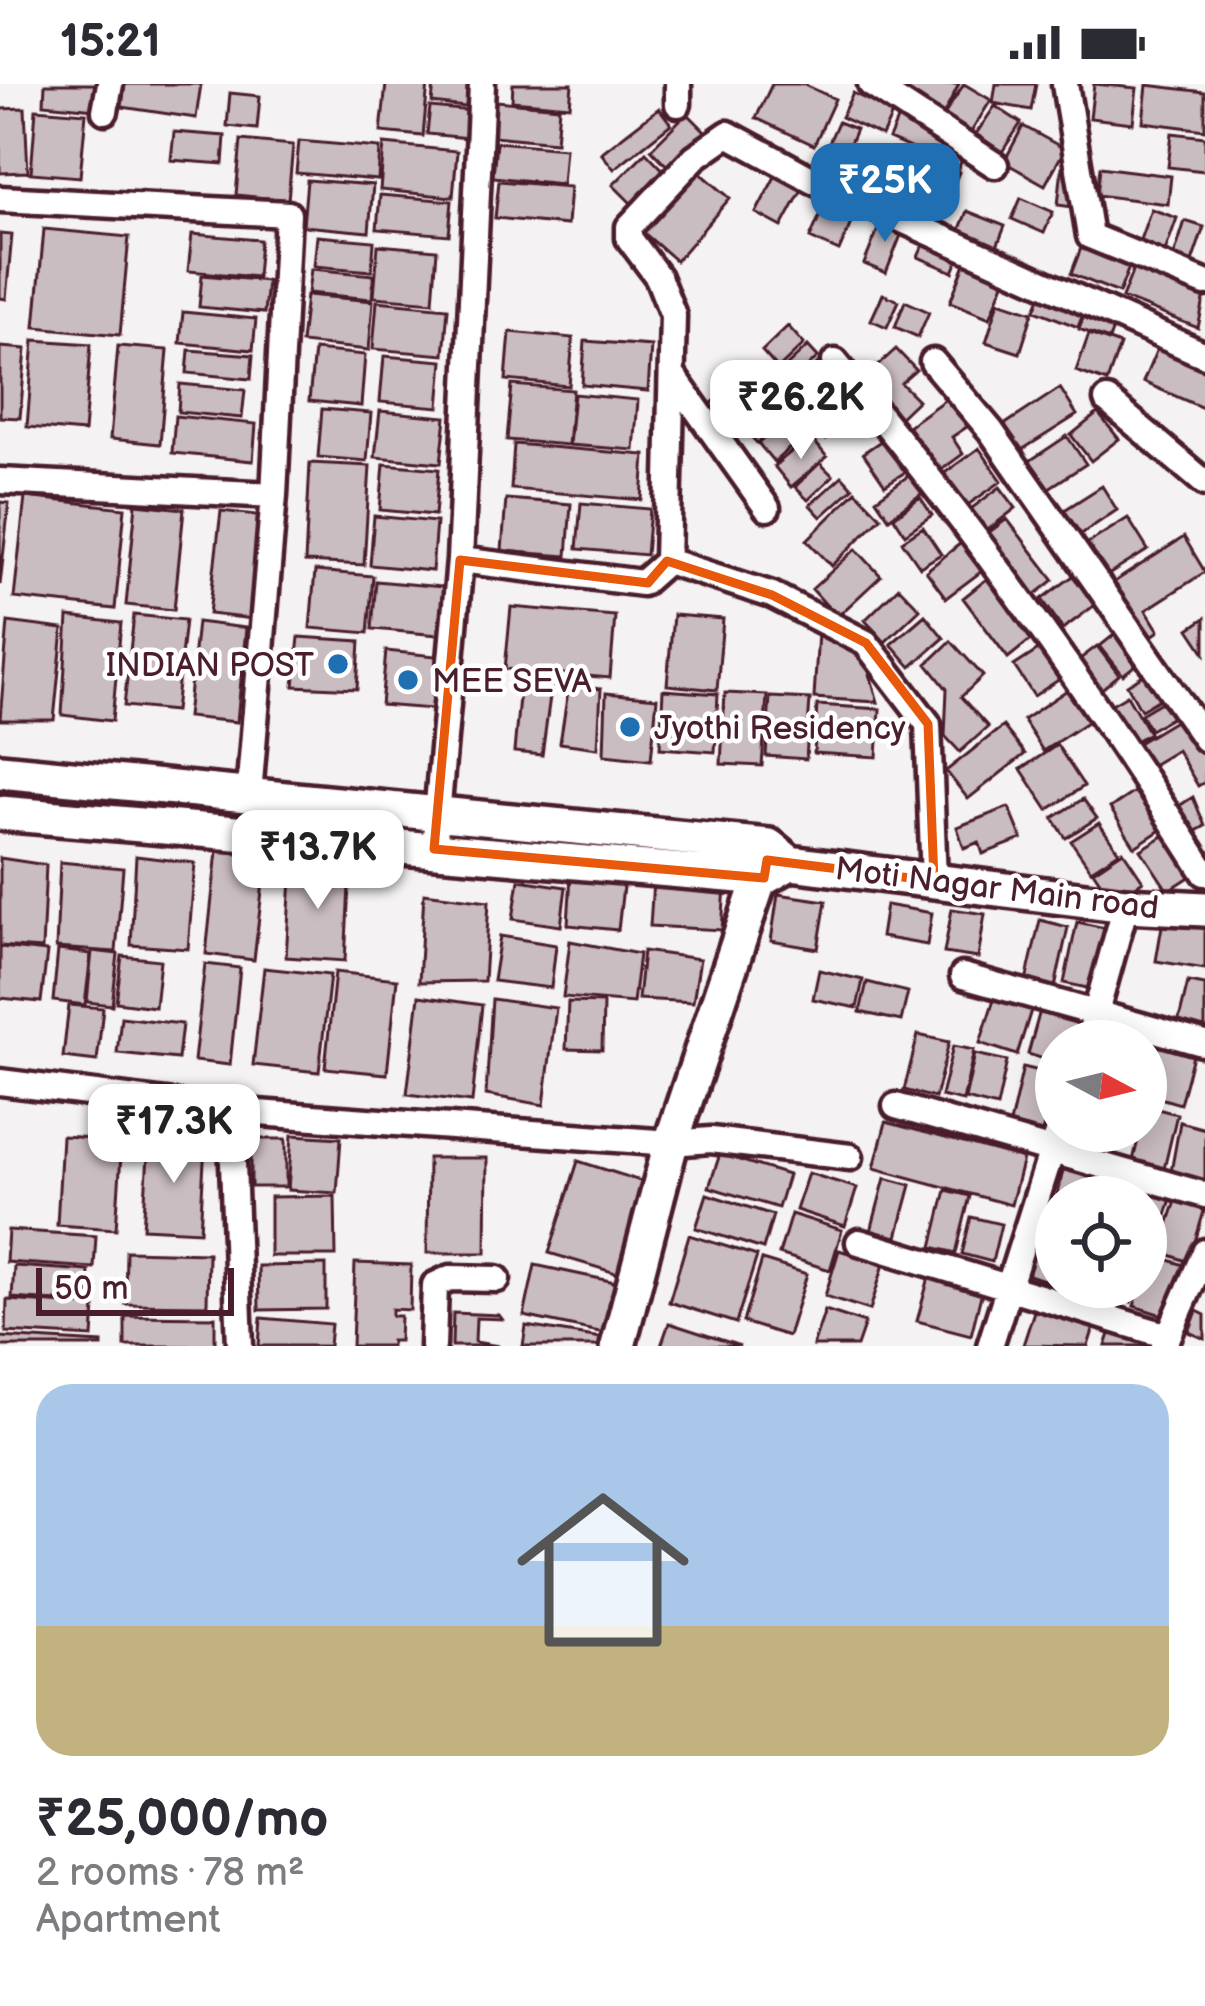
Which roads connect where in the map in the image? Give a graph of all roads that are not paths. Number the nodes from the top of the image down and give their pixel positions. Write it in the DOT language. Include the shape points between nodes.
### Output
graph roads {
  1 [pos="110,84"];
  2 [pos="482,84"];
  3 [pos="871,84"];
  4 [pos="1065,84"];
  5 [pos="104,111"];
  6 [pos="995,165"];
  7 [pos="0,199"];
  8 [pos="1205,284"];
  9 [pos="1205,355"];
  10 [pos="835,362"];
  11 [pos="933,362"];
  12 [pos="673,376"];
  13 [pos="1107,400"];
  14 [pos="0,481"];
  15 [pos="1205,483"];
  16 [pos="274,495"];
  17 [pos="767,508"];
  18 [pos="460,560"];
  19 [pos="667,561"];
  20 [pos="1205,739"];
  21 [pos="0,771"];
  22 [pos="249,794"];
  23 [pos="437,810"];
  24 [pos="0,813"];
  25 [pos="434,849"];
  26 [pos="774,862"];
  27 [pos="1205,873"];
  28 [pos="934,881"];
  29 [pos="1126,905"];
  30 [pos="1205,909"];
  31 [pos="963,976"];
  32 [pos="1070,1020"];
  33 [pos="1094,1020"];
  34 [pos="1167,1039"];
  35 [pos="1202,1043"];
  36 [pos="0,1082"];
  37 [pos="896,1106"];
  38 [pos="231,1111"];
  39 [pos="1035,1136"];
  40 [pos="671,1143"];
  41 [pos="1051,1152"];
  42 [pos="1087,1152"];
  43 [pos="850,1157"];
  44 [pos="1205,1196"];
  45 [pos="859,1242"];
  46 [pos="1205,1252"];
  47 [pos="497,1280"];
  48 [pos="1008,1287"];
  49 [pos="1166,1341"];
  50 [pos="240,1346"];
  51 [pos="433,1346"];
  52 [pos="618,1346"];
  53 [pos="990,1346"];
  1 -- 5 [label="street"];
  2 -- 18 [label="street"];
  3 -- 6 [label="street"];
  4 -- 8 [label="street" via="1090,236"];
  7 -- 16 [label="street" via="288,214"];
  9 -- 12 [label="street" via="728,134 629,226 628,238 658,277 673,315"];
  10 -- 27 [label="street" via="1027,605"];
  11 -- 20 [label="street" via="991,430"];
  12 -- 17 [label="street"];
  12 -- 19 [label="street"];
  13 -- 15 [label="street"];
  14 -- 16 [label="street"];
  16 -- 22 [label="street"];
  18 -- 19 [label="street" via="642,583"];
  18 -- 23 [label="street"];
  19 -- 28 [label="street" via="772,595 866,644 928,724"];
  21 -- 22 [label="street, Moti Nagar Main road"];
  22 -- 23 [label="street, Moti Nagar Main road"];
  23 -- 25 [label="street"];
  23 -- 26 [label="street, Moti Nagar Main road"];
  24 -- 25 [label="street, Moti Nagar Main road"];
  25 -- 26 [label="street, Moti Nagar Main road"];
  26 -- 28 [label="street, Moti Nagar Main road"];
  26 -- 40 [label="street"];
  28 -- 29 [label="street, Moti Nagar Main road"];
  29 -- 30 [label="street, Moti Nagar Main road"];
  29 -- 33 [label="street"];
  31 -- 32 [label="street"];
  34 -- 35 [label="street"];
  36 -- 38 [label="street"];
  37 -- 39 [label="street"];
  38 -- 40 [label="street"];
  38 -- 50 [label="street"];
  40 -- 43 [label="street" via="711,1140"];
  40 -- 52 [label="street"];
  41 -- 48 [label="street"];
  42 -- 44 [label="street"];
  45 -- 48 [label="street"];
  46 -- 49 [label="street"];
  47 -- 51 [label="street" via="450,1277 435,1285"];
  48 -- 49 [label="street"];
  48 -- 53 [label="street"];
}
